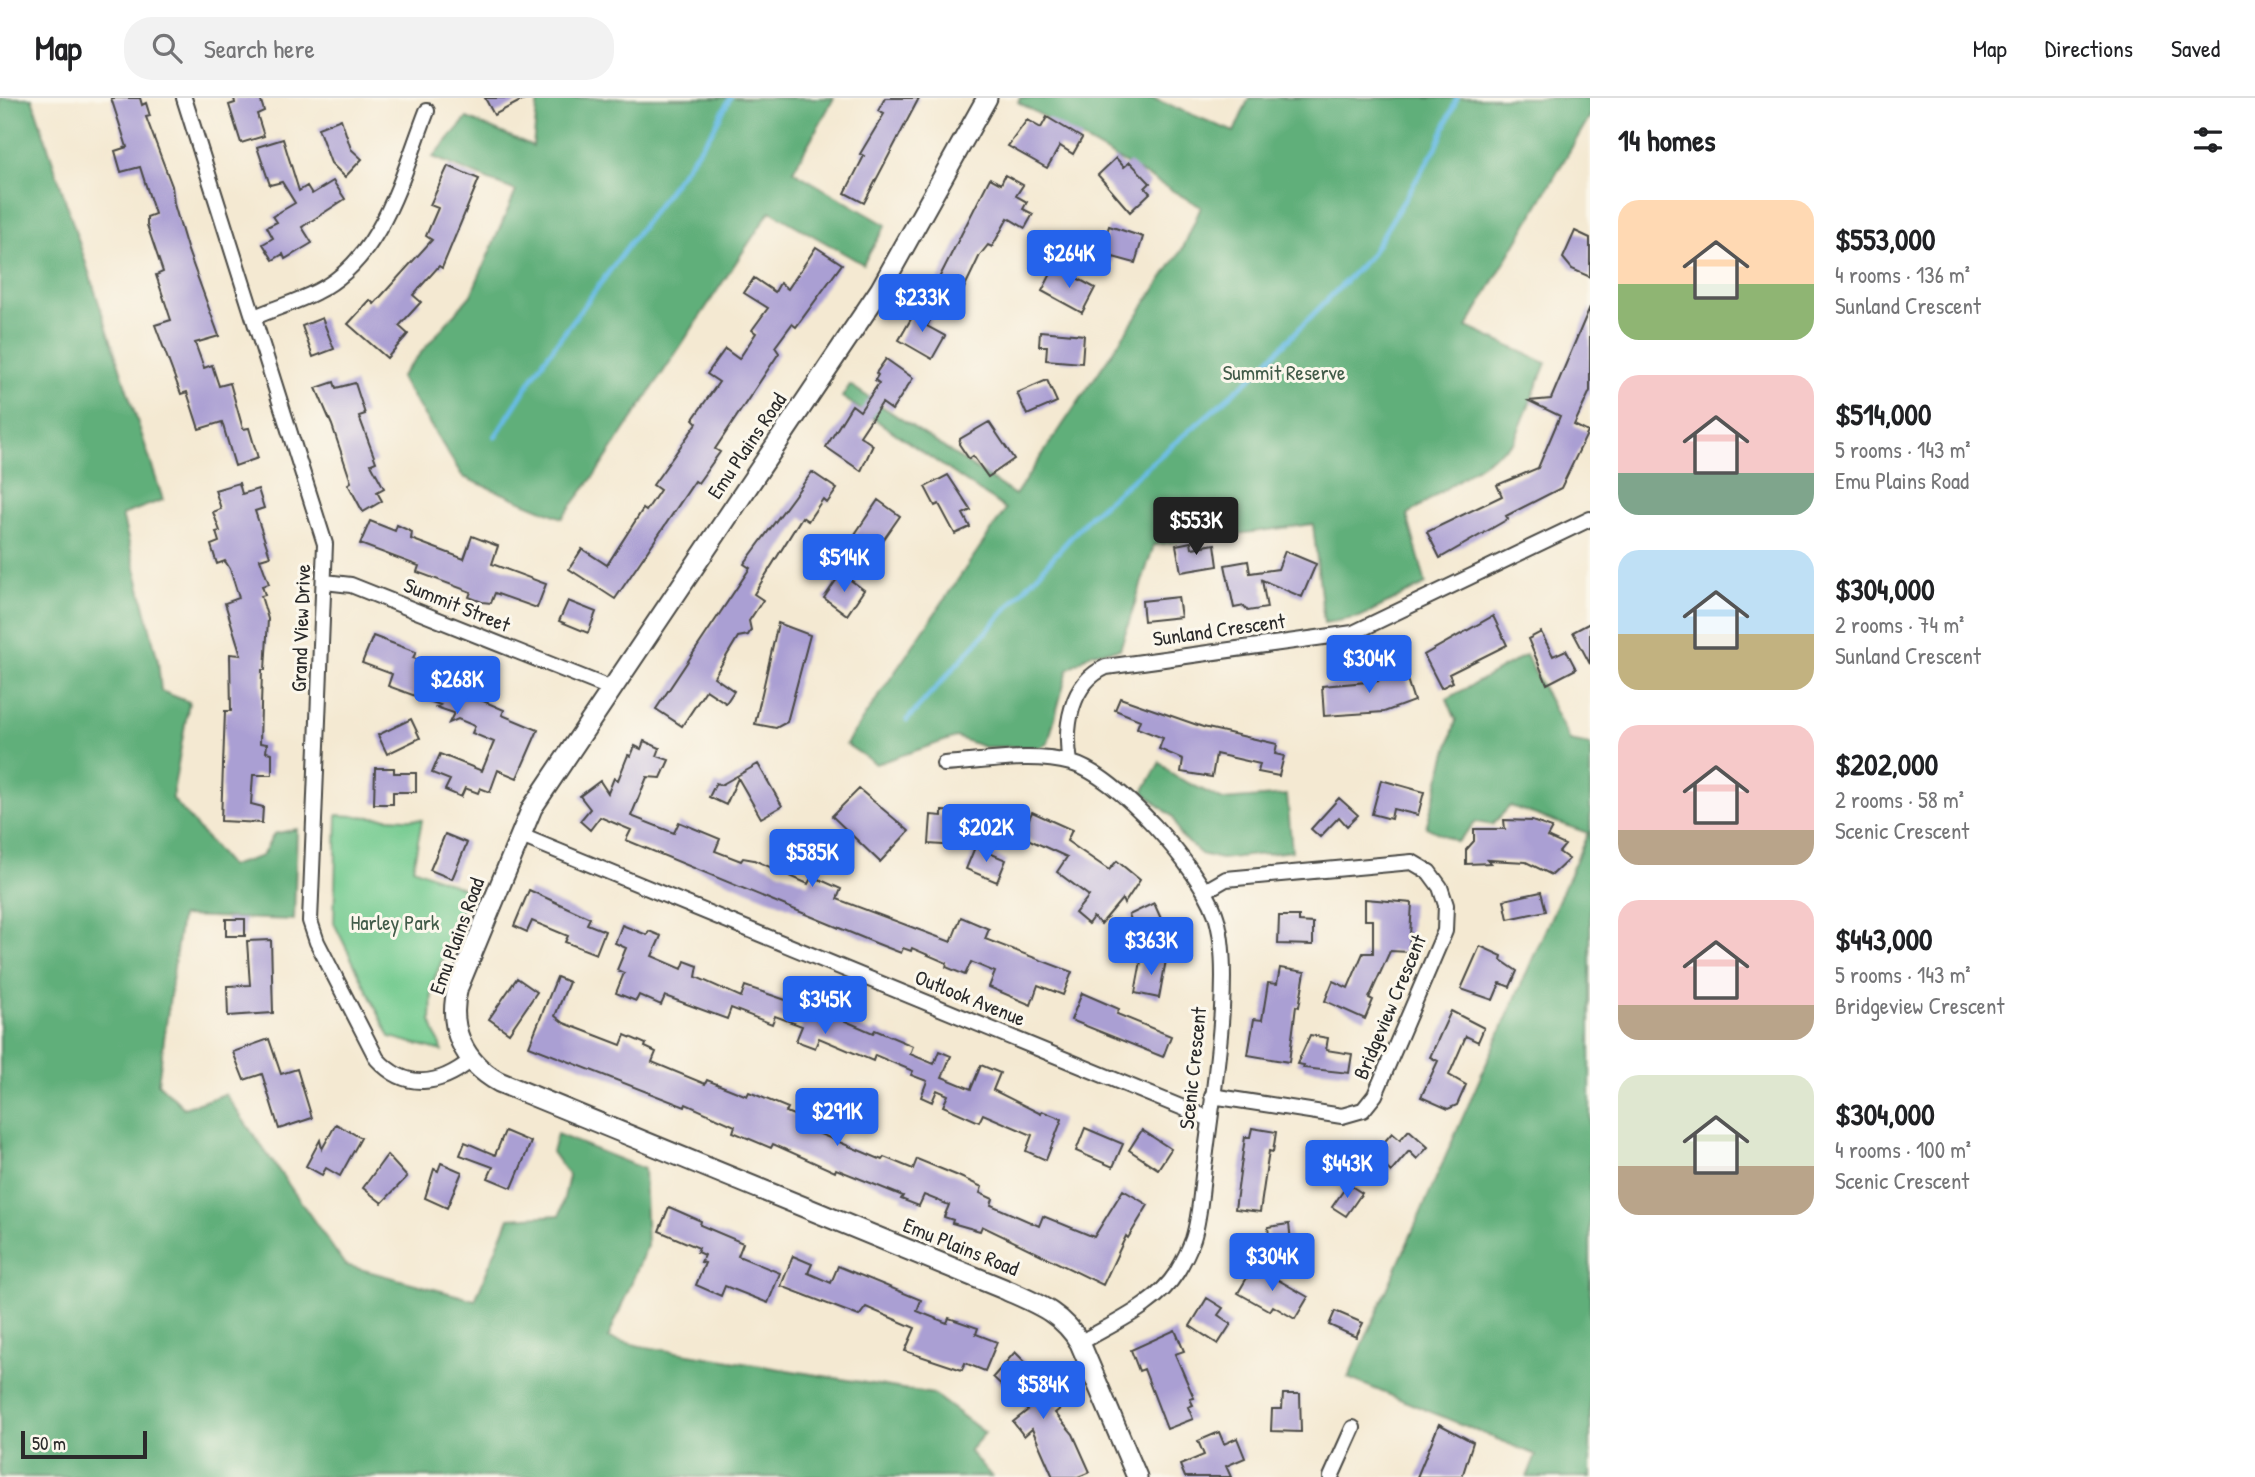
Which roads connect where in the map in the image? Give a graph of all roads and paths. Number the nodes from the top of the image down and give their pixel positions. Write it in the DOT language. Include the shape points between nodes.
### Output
graph roads {
  1 [pos="184,98"];
  2 [pos="987,98"];
  3 [pos="427,111"];
  4 [pos="255,317"];
  5 [pos="1590,519"];
  6 [pos="324,582"];
  7 [pos="612,689"];
  8 [pos="1070,762"];
  9 [pos="944,764"];
  10 [pos="519,835"];
  11 [pos="1205,891"];
  12 [pos="470,1061"];
  13 [pos="1212,1096"];
  14 [pos="1210,1119"];
  15 [pos="1080,1342"];
  16 [pos="1353,1428"];
  17 [pos="1137,1477"];
  18 [pos="1331,1477"];
  1 -- 4 [label="street, Grand View Drive"];
  2 -- 7 [label="street, Emu Plains Road" via="880,290"];
  3 -- 4 [label="street" via="385,217 367,248 316,292"];
  4 -- 6 [label="street, Grand View Drive" via="322,531"];
  5 -- 8 [label="street, Sunland Crescent" via="1353,633 1106,667 1084,684 1072,708 1066,744"];
  6 -- 7 [label="street, Summit Street" via="351,585"];
  6 -- 12 [label="street, Grand View Drive" via="311,928 377,1059 388,1070 426,1082 446,1078"];
  7 -- 10 [label="street, Emu Plains Road" via="532,808"];
  8 -- 9 [label="street, Scenic Crescent"];
  8 -- 11 [label="street, Scenic Crescent" via="1124,795 1184,860"];
  10 -- 12 [label="street, Emu Plains Road" via="456,996 456,1031"];
  10 -- 14 [label="street, Outlook Avenue"];
  11 -- 13 [label="street, Scenic Crescent" via="1215,913 1222,951"];
  11 -- 13 [label="street, Bridgeview Crescent" via="1226,879 1412,862 1433,876 1446,909 1441,942 1375,1095 1363,1110 1342,1116"];
  12 -- 15 [label="street, Emu Plains Road" via="499,1082 1034,1302 1063,1319"];
  13 -- 14 [label="street, Scenic Crescent"];
  14 -- 15 [label="street, Scenic Crescent" via="1197,1223 1177,1272 1153,1300"];
  15 -- 17 [label="street, Emu Plains Road"];
  16 -- 18 [label="street"];
}
